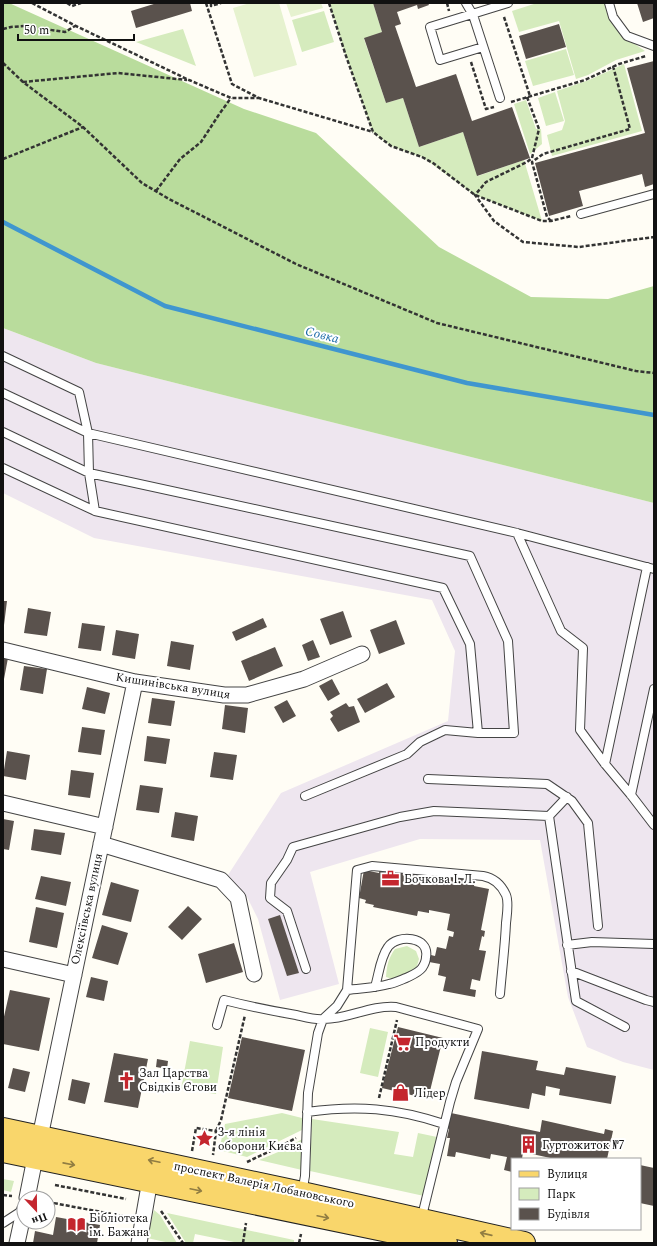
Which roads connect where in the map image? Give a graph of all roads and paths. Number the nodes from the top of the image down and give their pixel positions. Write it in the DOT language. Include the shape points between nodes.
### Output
graph roads {
  1 [pos="32,3"];
  2 [pos="67,3"];
  3 [pos="81,3"];
  4 [pos="206,3"];
  5 [pos="211,3"];
  6 [pos="221,3"];
  7 [pos="329,3"];
  8 [pos="447,3"];
  9 [pos="466,3"];
  10 [pos="609,3"];
  11 [pos="505,4"];
  12 [pos="443,14"];
  13 [pos="473,15"];
  14 [pos="76,26"];
  15 [pos="3,29"];
  16 [pos="654,46"];
  17 [pos="483,47"];
  18 [pos="647,56"];
  19 [pos="470,59"];
  20 [pos="3,63"];
  21 [pos="613,66"];
  22 [pos="189,80"];
  23 [pos="23,82"];
  24 [pos="529,96"];
  25 [pos="231,98"];
  26 [pos="259,98"];
  27 [pos="502,102"];
  28 [pos="83,127"];
  29 [pos="373,132"];
  30 [pos="3,159"];
  31 [pos="156,192"];
  32 [pos="654,194"];
  33 [pos="475,195"];
  34 [pos="581,214"];
  35 [pos="551,221"];
  36 [pos="654,237"];
  37 [pos="3,356"];
  38 [pos="654,373"];
  39 [pos="3,394"];
  40 [pos="3,432"];
  41 [pos="88,433"];
  42 [pos="3,468"];
  43 [pos="89,473"];
  44 [pos="95,511"];
  45 [pos="517,533"];
  46 [pos="651,568"];
  47 [pos="3,650"];
  48 [pos="362,654"];
  49 [pos="135,682"];
  50 [pos="654,689"];
  51 [pos="478,733"];
  52 [pos="605,764"];
  53 [pos="428,779"];
  54 [pos="631,795"];
  55 [pos="305,796"];
  56 [pos="566,797"];
  57 [pos="3,803"];
  58 [pos="549,816"];
  59 [pos="654,825"];
  60 [pos="105,827"];
  61 [pos="101,844"];
  62 [pos="598,926"];
  63 [pos="654,944"];
  64 [pos="568,945"];
  65 [pos="3,959"];
  66 [pos="306,970"];
  67 [pos="571,971"];
  68 [pos="254,974"];
  69 [pos="74,975"];
  70 [pos="374,987"];
  71 [pos="347,990"];
  72 [pos="500,994"];
  73 [pos="654,1002"];
  74 [pos="247,1006"];
  75 [pos="400,1007"];
  76 [pos="323,1020"];
  77 [pos="217,1025"];
  78 [pos="625,1026"];
  79 [pos="376,1109"];
  80 [pos="307,1112"];
  81 [pos="444,1124"];
  82 [pos="3,1129"];
  83 [pos="216,1131"];
  84 [pos="307,1131"];
  85 [pos="38,1147"];
  86 [pos="3,1150"];
  87 [pos="192,1151"];
  88 [pos="213,1155"];
  89 [pos="245,1162"];
  90 [pos="150,1180"];
  91 [pos="55,1185"];
  92 [pos="29,1190"];
  93 [pos="302,1193"];
  94 [pos="126,1199"];
  95 [pos="56,1204"];
  96 [pos="157,1206"];
  97 [pos="16,1216"];
  98 [pos="143,1220"];
  99 [pos="421,1220"];
  100 [pos="3,1223"];
  101 [pos="246,1223"];
  102 [pos="20,1230"];
  103 [pos="301,1234"];
  104 [pos="389,1237"];
  105 [pos="17,1243"];
  106 [pos="139,1243"];
  107 [pos="183,1243"];
  108 [pos="243,1243"];
  109 [pos="299,1243"];
  110 [pos="446,1243"];
  111 [pos="524,1243"];
  1 -- 14 [label="path"];
  2 -- 3 [label="path" via="72,6"];
  4 -- 26 [label="path" via="232,84"];
  5 -- 6 [label="path" via="212,6"];
  7 -- 29 [label="path"];
  8 -- 12 [label="path" via="450,12"];
  9 -- 13 [label="lane"];
  10 -- 16 [label="lane" via="613,17 627,36"];
  11 -- 13 [label="lane"];
  11 -- 24 [label="path" via="502,12"];
  13 -- 17 [label="lane"];
  13 -- 17 [label="lane" via="430,27 440,60"];
  14 -- 15 [label="path" via="65,32 24,26"];
  14 -- 22 [label="path"];
  17 -- 27 [label="lane"];
  18 -- 21 [label="path"];
  19 -- 27 [label="path" via="486,109"];
  20 -- 23 [label="path"];
  21 -- 24 [label="path" via="585,80"];
  21 -- 35 [label="path" via="630,129 543,154 532,162 547,217"];
  22 -- 23 [label="path" via="118,73"];
  22 -- 25 [label="path"];
  23 -- 28 [label="path"];
  24 -- 27 [label="path"];
  24 -- 33 [label="path" via="538,129 532,158 486,182"];
  25 -- 26 [label="path"];
  25 -- 31 [label="path" via="201,142 180,159"];
  26 -- 29 [label="path"];
  28 -- 30 [label="path"];
  28 -- 31 [label="path" via="142,183"];
  29 -- 33 [label="path" via="391,146 433,163"];
  31 -- 38 [label="path" via="296,264 437,323 636,371"];
  32 -- 34 [label="lane"];
  33 -- 35 [label="path"];
  33 -- 36 [label="path" via="494,221 523,242 579,247"];
  34 -- 35 [label="path"];
  37 -- 41 [label="lane" via="79,392"];
  39 -- 41 [label="lane"];
  40 -- 43 [label="lane"];
  41 -- 43 [label="lane"];
  41 -- 45 [label="lane"];
  42 -- 44 [label="lane"];
  43 -- 44 [label="lane"];
  43 -- 51 [label="lane" via="470,556 508,641 514,733"];
  44 -- 51 [label="lane" via="443,588 470,644"];
  45 -- 46 [label="lane"];
  45 -- 52 [label="lane" via="561,631 583,648 580,730"];
  46 -- 52 [label="lane"];
  47 -- 49 [label="street, Кишинівська вулиця"];
  48 -- 49 [label="street, Кишинівська вулиця" via="304,678 247,696 224,696"];
  49 -- 60 [label="street, Олексіївська вулиця"];
  50 -- 54 [label="lane"];
  51 -- 55 [label="lane" via="445,730 420,742 407,754"];
  52 -- 54 [label="lane"];
  53 -- 56 [label="lane" via="547,784"];
  54 -- 59 [label="lane"];
  56 -- 58 [label="lane"];
  56 -- 62 [label="lane" via="588,823"];
  57 -- 60 [label="street"];
  58 -- 64 [label="lane"];
  58 -- 66 [label="lane" via="434,811 400,817 293,847 272,883 270,898 287,911"];
  60 -- 61 [label="street, Олексіївська вулиця"];
  61 -- 68 [label="street" via="221,880 238,898"];
  61 -- 69 [label="street, Олексіївська вулиця"];
  63 -- 64 [label="lane" via="592,942"];
  64 -- 67 [label="lane"];
  65 -- 69 [label="street"];
  67 -- 73 [label="lane"];
  67 -- 78 [label="lane" via="576,1001"];
  69 -- 85 [label="street, Олексіївська вулиця"];
  70 -- 70 [label="lane" via="389,984 422,968 427,952 421,942 400,939 389,945 380,964"];
  70 -- 71 [label="lane"];
  71 -- 72 [label="lane" via="357,870 372,866 483,876 492,878 500,885 506,896 507,914"];
  71 -- 76 [label="lane" via="337,1006"];
  74 -- 76 [label="lane"];
  74 -- 77 [label="lane" via="224,1000"];
  74 -- 83 [label="path" via="222,1120"];
  75 -- 76 [label="lane" via="375,1007"];
  75 -- 79 [label="path"];
  75 -- 81 [label="lane" via="478,1029 456,1082"];
  76 -- 80 [label="lane" via="318,1033"];
  79 -- 80 [label="lane"];
  79 -- 81 [label="lane" via="422,1117"];
  80 -- 84 [label="lane"];
  81 -- 99 [label="lane"];
  82 -- 85 [label="main road, проспект Валерія Лобановського"];
  83 -- 87 [label="path" via="196,1128"];
  83 -- 88 [label="path"];
  84 -- 89 [label="path"];
  84 -- 93 [label="lane"];
  85 -- 86 [label="main road, проспект Валерія Лобановського"];
  85 -- 90 [label="main road, проспект Валерія Лобановського, one-way"];
  85 -- 92 [label="street, Олексіївська вулиця"];
  93 -- 85 [label="main road, проспект Валерія Лобановського, one-way"];
  90 -- 98 [label="street"];
  90 -- 104 [label="main road, проспект Валерія Лобановського, one-way"];
  91 -- 94 [label="path"];
  93 -- 99 [label="main road, проспект Валерія Лобановського"];
  95 -- 98 [label="path"];
  96 -- 107 [label="path"];
  97 -- 100 [label="lane"];
  98 -- 106 [label="street"];
  111 -- 99 [label="main road, проспект Валерія Лобановського, one-way"];
  101 -- 108 [label="path"];
  102 -- 105 [label="street"];
  103 -- 109 [label="path"];
  104 -- 110 [label="main road, проспект Валерія Лобановського"];
}
